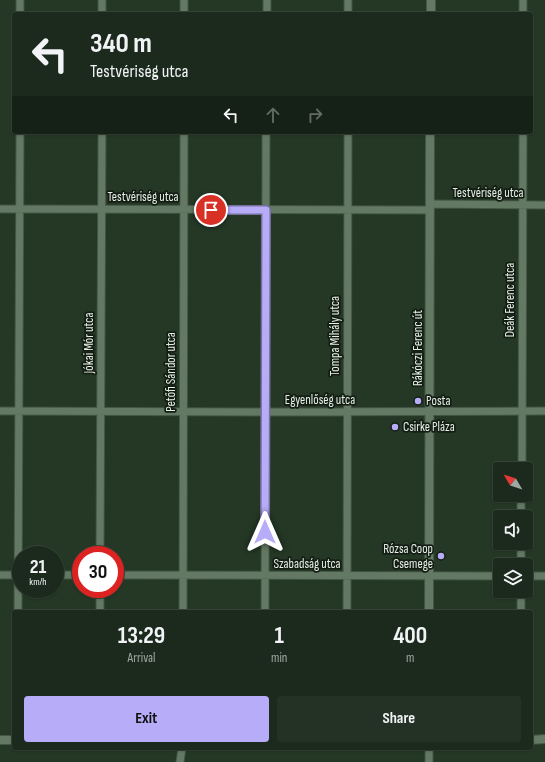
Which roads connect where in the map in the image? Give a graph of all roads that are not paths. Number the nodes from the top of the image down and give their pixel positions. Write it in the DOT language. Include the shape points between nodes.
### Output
graph roads {
  1 [pos="20,0"];
  2 [pos="102,0"];
  3 [pos="184,0"];
  4 [pos="266,0"];
  5 [pos="348,0"];
  6 [pos="431,0"];
  7 [pos="523,0"];
  8 [pos="20,12"];
  9 [pos="102,12"];
  10 [pos="184,12"];
  11 [pos="266,12"];
  12 [pos="348,12"];
  13 [pos="431,12"];
  14 [pos="523,12"];
  15 [pos="20,134"];
  16 [pos="102,134"];
  17 [pos="184,134"];
  18 [pos="266,134"];
  19 [pos="348,134"];
  20 [pos="430,134"];
  21 [pos="523,134"];
  22 [pos="523,205"];
  23 [pos="545,205"];
  24 [pos="430,207"];
  25 [pos="0,209"];
  26 [pos="20,209"];
  27 [pos="102,209"];
  28 [pos="184,210"];
  29 [pos="266,210"];
  30 [pos="348,210"];
  31 [pos="0,411"];
  32 [pos="19,411"];
  33 [pos="101,411"];
  34 [pos="522,411"];
  35 [pos="545,411"];
  36 [pos="183,412"];
  37 [pos="266,412"];
  38 [pos="347,412"];
  39 [pos="430,412"];
  40 [pos="522,462"];
  41 [pos="20,546"];
  42 [pos="100,546"];
  43 [pos="0,575"];
  44 [pos="12,575"];
  45 [pos="124,575"];
  46 [pos="183,576"];
  47 [pos="265,576"];
  48 [pos="347,576"];
  49 [pos="429,576"];
  50 [pos="493,576"];
  51 [pos="533,576"];
  52 [pos="545,576"];
  53 [pos="19,598"];
  54 [pos="100,598"];
  55 [pos="521,598"];
  56 [pos="18,610"];
  57 [pos="100,610"];
  58 [pos="183,610"];
  59 [pos="265,610"];
  60 [pos="347,610"];
  61 [pos="429,610"];
  62 [pos="521,610"];
  63 [pos="0,740"];
  64 [pos="12,740"];
  65 [pos="533,740"];
  66 [pos="545,740"];
  67 [pos="182,750"];
  68 [pos="429,750"];
  69 [pos="180,762"];
  70 [pos="429,762"];
  1 -- 8 [label="street"];
  2 -- 9 [label="street"];
  3 -- 10 [label="street"];
  4 -- 11 [label="street"];
  5 -- 12 [label="street"];
  6 -- 13 [label="street"];
  7 -- 14 [label="street"];
  15 -- 26 [label="street"];
  16 -- 27 [label="street, Jókai Mór utca"];
  17 -- 28 [label="street, Petőfi Sándor utca"];
  18 -- 29 [label="street"];
  19 -- 30 [label="street, Tompa Mihály utca"];
  20 -- 24 [label="street, Rákóczi Ferenc út"];
  21 -- 22 [label="street, Deák Ferenc utca"];
  22 -- 23 [label="street, Testvériség utca"];
  22 -- 24 [label="street, Testvériség utca"];
  22 -- 34 [label="street, Deák Ferenc utca"];
  24 -- 30 [label="street, Testvériség utca"];
  24 -- 39 [label="street, Rákóczi Ferenc út"];
  25 -- 26 [label="street, Testvériség utca"];
  26 -- 27 [label="street, Testvériség utca"];
  26 -- 32 [label="street"];
  27 -- 28 [label="street, Testvériség utca"];
  27 -- 33 [label="street, Jókai Mór utca"];
  28 -- 29 [label="street, Testvériség utca"];
  28 -- 36 [label="street, Petőfi Sándor utca"];
  29 -- 30 [label="street, Testvériség utca"];
  29 -- 37 [label="street"];
  30 -- 38 [label="street, Tompa Mihály utca"];
  31 -- 32 [label="street, Egyenlőség utca"];
  32 -- 33 [label="street, Egyenlőség utca"];
  32 -- 41 [label="street"];
  33 -- 36 [label="street, Egyenlőség utca"];
  33 -- 42 [label="street, Jókai Mór utca"];
  34 -- 35 [label="street, Egyenlőség utca"];
  34 -- 39 [label="street, Egyenlőség utca"];
  34 -- 40 [label="street, Deák Ferenc utca"];
  36 -- 37 [label="street, Egyenlőség utca"];
  36 -- 46 [label="street, Petőfi Sándor utca"];
  37 -- 38 [label="street, Egyenlőség utca"];
  37 -- 47 [label="street"];
  38 -- 39 [label="street, Egyenlőség utca"];
  38 -- 48 [label="street, Tompa Mihály utca"];
  39 -- 49 [label="street, Rákóczi Ferenc út"];
  43 -- 44 [label="street"];
  45 -- 46 [label="street, Szabadság utca"];
  46 -- 47 [label="street, Szabadság utca"];
  46 -- 58 [label="street, Petőfi Sándor utca"];
  47 -- 48 [label="street, Szabadság utca"];
  47 -- 59 [label="street"];
  48 -- 49 [label="street, Szabadság utca"];
  48 -- 60 [label="street, Tompa Mihály utca"];
  49 -- 50 [label="street, Szabadság utca"];
  49 -- 61 [label="street, Rákóczi Ferenc út"];
  51 -- 52 [label="street"];
  53 -- 56 [label="street"];
  54 -- 57 [label="street"];
  55 -- 62 [label="street"];
  63 -- 64 [label="street"];
  65 -- 66 [label="street"];
  67 -- 69 [label="street"];
  68 -- 70 [label="street"];
}
